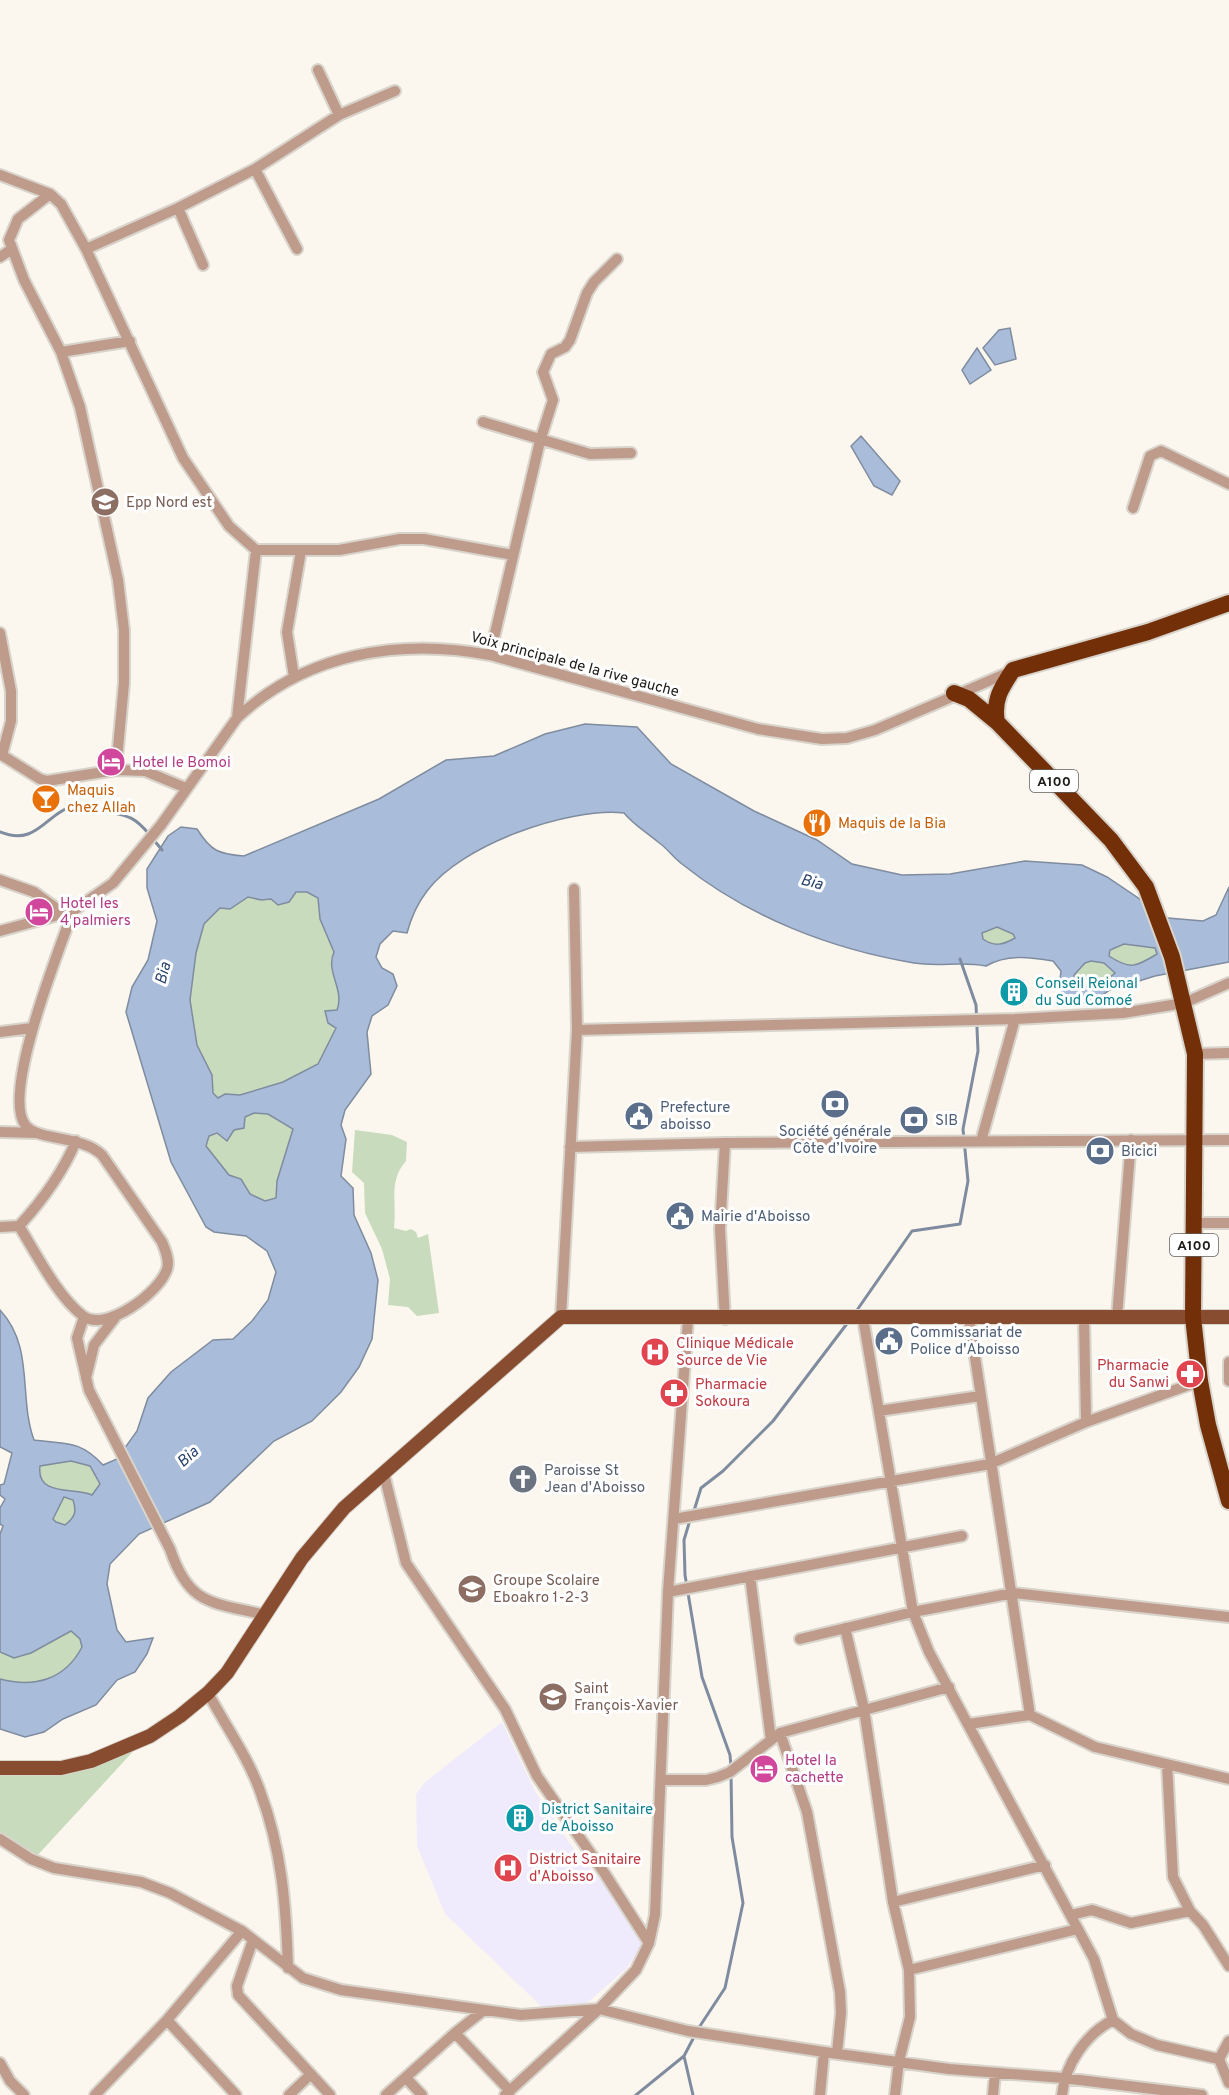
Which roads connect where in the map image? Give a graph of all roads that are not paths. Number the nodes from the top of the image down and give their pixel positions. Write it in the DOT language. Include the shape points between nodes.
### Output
graph roads {
  1 [pos="318,70"];
  2 [pos="394,91"];
  3 [pos="339,115"];
  4 [pos="255,169"];
  5 [pos="0,175"];
  6 [pos="50,194"];
  7 [pos="178,208"];
  8 [pos="12,249"];
  9 [pos="86,249"];
  10 [pos="297,249"];
  11 [pos="0,257"];
  12 [pos="616,259"];
  13 [pos="203,265"];
  14 [pos="130,341"];
  15 [pos="62,352"];
  16 [pos="483,422"];
  17 [pos="540,441"];
  18 [pos="631,453"];
  19 [pos="1229,484"];
  20 [pos="1133,508"];
  21 [pos="256,550"];
  22 [pos="301,551"];
  23 [pos="513,555"];
  24 [pos="1229,603"];
  25 [pos="0,633"];
  26 [pos="490,656"];
  27 [pos="1013,670"];
  28 [pos="294,677"];
  29 [pos="954,693"];
  30 [pos="237,718"];
  31 [pos="997,722"];
  32 [pos="1,754"];
  33 [pos="116,770"];
  34 [pos="186,788"];
  35 [pos="0,880"];
  36 [pos="574,889"];
  37 [pos="69,912"];
  38 [pos="0,931"];
  39 [pos="1229,983"];
  40 [pos="1182,995"];
  41 [pos="1015,1019"];
  42 [pos="32,1028"];
  43 [pos="577,1030"];
  44 [pos="0,1032"];
  45 [pos="1195,1053"];
  46 [pos="1229,1053"];
  47 [pos="0,1132"];
  48 [pos="36,1133"];
  49 [pos="75,1140"];
  50 [pos="1131,1140"];
  51 [pos="1194,1140"];
  52 [pos="1229,1140"];
  53 [pos="981,1141"];
  54 [pos="725,1143"];
  55 [pos="570,1147"];
  56 [pos="1194,1223"];
  57 [pos="1229,1223"];
  58 [pos="19,1226"];
  59 [pos="0,1227"];
  60 [pos="117,1315"];
  61 [pos="84,1317"];
  62 [pos="561,1317"];
  63 [pos="1084,1317"];
  64 [pos="1117,1317"];
  65 [pos="1193,1317"];
  66 [pos="1229,1317"];
  67 [pos="724,1318"];
  68 [pos="863,1318"];
  69 [pos="969,1318"];
  70 [pos="688,1319"];
  71 [pos="1229,1362"];
  72 [pos="86,1378"];
  73 [pos="1200,1381"];
  74 [pos="1229,1381"];
  75 [pos="980,1396"];
  76 [pos="879,1411"];
  77 [pos="1086,1422"];
  78 [pos="990,1464"];
  79 [pos="384,1474"];
  80 [pos="890,1480"];
  81 [pos="1229,1501"];
  82 [pos="674,1519"];
  83 [pos="962,1536"];
  84 [pos="902,1546"];
  85 [pos="750,1576"];
  86 [pos="668,1592"];
  87 [pos="1013,1593"];
  88 [pos="913,1611"];
  89 [pos="265,1615"];
  90 [pos="1229,1617"];
  91 [pos="845,1628"];
  92 [pos="800,1639"];
  93 [pos="949,1687"];
  94 [pos="208,1694"];
  95 [pos="864,1709"];
  96 [pos="1030,1715"];
  97 [pos="969,1724"];
  98 [pos="780,1733"];
  99 [pos="771,1740"];
  100 [pos="1167,1764"];
  101 [pos="0,1768"];
  102 [pos="1229,1779"];
  103 [pos="662,1780"];
  104 [pos="0,1839"];
  105 [pos="1045,1865"];
  106 [pos="893,1902"];
  107 [pos="1190,1911"];
  108 [pos="1071,1915"];
  109 [pos="1078,1929"];
  110 [pos="242,1931"];
  111 [pos="253,1940"];
  112 [pos="649,1942"];
  113 [pos="1229,1966"];
  114 [pos="288,1968"];
  115 [pos="909,1970"];
  116 [pos="599,2009"];
  117 [pos="484,2010"];
  118 [pos="166,2020"];
  119 [pos="1113,2020"];
  120 [pos="455,2032"];
  121 [pos="1229,2041"];
  122 [pos="824,2052"];
  123 [pos="837,2054"];
  124 [pos="1219,2059"];
  125 [pos="899,2061"];
  126 [pos="0,2063"];
  127 [pos="995,2073"];
  128 [pos="311,2074"];
  129 [pos="406,2078"];
  130 [pos="1064,2078"];
  131 [pos="1229,2083"];
  132 [pos="508,2093"];
  133 [pos="98,2094"];
  134 [pos="24,2095"];
  135 [pos="236,2095"];
  136 [pos="289,2095"];
  137 [pos="330,2095"];
  138 [pos="386,2095"];
  139 [pos="422,2095"];
  140 [pos="820,2095"];
  141 [pos="895,2095"];
  142 [pos="993,2095"];
  143 [pos="1062,2095"];
  144 [pos="1202,2095"];
  1 -- 3 [label="street"];
  2 -- 3 [label="street"];
  3 -- 4 [label="street"];
  4 -- 7 [label="street"];
  4 -- 10 [label="street"];
  5 -- 6 [label="street"];
  6 -- 8 [label="street" via="18,219 9,240"];
  6 -- 9 [label="street" via="61,204"];
  7 -- 9 [label="street"];
  7 -- 13 [label="street"];
  8 -- 11 [label="street"];
  8 -- 15 [label="street"];
  9 -- 14 [label="street"];
  12 -- 17 [label="street" via="587,293 568,344 551,354 544,368 553,400"];
  14 -- 15 [label="street"];
  14 -- 21 [label="street" via="183,458 229,526"];
  15 -- 33 [label="street" via="80,407 118,580 124,630 124,683"];
  16 -- 17 [label="street"];
  17 -- 18 [label="street" via="590,454"];
  17 -- 23 [label="street"];
  19 -- 20 [label="street" via="1161,451 1155,452 1150,456"];
  21 -- 22 [label="street"];
  21 -- 30 [label="street"];
  22 -- 23 [label="street" via="424,539"];
  22 -- 28 [label="street" via="287,632"];
  23 -- 26 [label="street"];
  24 -- 27 [label="highway" via="1148,632"];
  25 -- 32 [label="street" via="11,691 11,721"];
  26 -- 28 [label="street, Voix principale de la rive gauche" via="423,646 387,649 350,657"];
  26 -- 29 [label="street, Voix principale de la rive gauche" via="758,729 822,739 847,738 875,730"];
  27 -- 29 [label="street, Voix principale de la rive gauche"];
  27 -- 31 [label="highway" via="997,696"];
  28 -- 30 [label="street, Voix principale de la rive gauche" via="255,701"];
  29 -- 31 [label="highway" via="969,699"];
  30 -- 34 [label="street, Voix principale de la rive gauche"];
  31 -- 40 [label="highway, A100" via="1111,840 1146,886"];
  32 -- 33 [label="street" via="47,781"];
  33 -- 34 [label="street" via="145,771"];
  34 -- 37 [label="street, Voix principale de la rive gauche" via="134,861 113,883"];
  35 -- 37 [label="street" via="34,892"];
  36 -- 43 [label="street"];
  37 -- 38 [label="street, Voix principale de la rive gauche"];
  37 -- 42 [label="street"];
  39 -- 40 [label="street"];
  40 -- 41 [label="street" via="1123,1013"];
  40 -- 45 [label="highway, A100"];
  41 -- 43 [label="street"];
  41 -- 53 [label="street"];
  42 -- 44 [label="street"];
  42 -- 48 [label="street" via="20,1100 21,1118"];
  43 -- 55 [label="street"];
  45 -- 46 [label="street"];
  45 -- 51 [label="highway, A100"];
  47 -- 48 [label="street"];
  48 -- 49 [label="street"];
  49 -- 58 [label="street" via="68,1159"];
  49 -- 60 [label="street" via="102,1155 162,1242 168,1258 168,1268 158,1284"];
  50 -- 51 [label="street"];
  50 -- 53 [label="street"];
  50 -- 64 [label="street"];
  51 -- 52 [label="street"];
  51 -- 56 [label="highway, A100"];
  53 -- 54 [label="street"];
  54 -- 55 [label="street"];
  54 -- 67 [label="street" via="720,1229"];
  55 -- 62 [label="street"];
  56 -- 57 [label="street"];
  56 -- 65 [label="highway, A100"];
  58 -- 59 [label="street"];
  58 -- 61 [label="street" via="51,1277"];
  60 -- 61 [label="street" via="98,1320"];
  60 -- 72 [label="street" via="94,1344"];
  61 -- 72 [label="street" via="77,1338"];
  62 -- 70 [label="main road"];
  62 -- 79 [label="main road"];
  63 -- 64 [label="main road"];
  63 -- 69 [label="main road"];
  63 -- 77 [label="street"];
  64 -- 65 [label="main road"];
  65 -- 66 [label="main road"];
  65 -- 73 [label="highway, A100"];
  67 -- 68 [label="main road"];
  67 -- 70 [label="main road"];
  68 -- 69 [label="main road"];
  68 -- 76 [label="street"];
  69 -- 75 [label="street"];
  70 -- 82 [label="street"];
  71 -- 74 [label="street"];
  72 -- 89 [label="street" via="190,1590 206,1600"];
  73 -- 77 [label="street"];
  73 -- 81 [label="highway, A100"];
  75 -- 76 [label="street"];
  75 -- 78 [label="street"];
  76 -- 80 [label="street"];
  77 -- 78 [label="street"];
  78 -- 80 [label="street"];
  78 -- 87 [label="street"];
  79 -- 89 [label="main road" via="320,1533"];
  79 -- 112 [label="street" via="406,1563 505,1709 537,1776"];
  80 -- 82 [label="street"];
  80 -- 84 [label="street"];
  82 -- 86 [label="street"];
  83 -- 84 [label="street"];
  84 -- 85 [label="street"];
  84 -- 88 [label="street"];
  85 -- 86 [label="street"];
  85 -- 99 [label="street"];
  86 -- 103 [label="street"];
  87 -- 88 [label="street"];
  87 -- 90 [label="street"];
  87 -- 96 [label="street"];
  88 -- 91 [label="street"];
  88 -- 93 [label="street" via="929,1652"];
  89 -- 94 [label="main road" via="245,1648"];
  91 -- 92 [label="street"];
  91 -- 95 [label="street"];
  93 -- 95 [label="street"];
  93 -- 97 [label="street"];
  94 -- 101 [label="main road" via="150,1736 121,1751 61,1768"];
  94 -- 114 [label="street" via="260,1789 277,1843 286,1901"];
  95 -- 98 [label="street"];
  95 -- 106 [label="street"];
  96 -- 97 [label="street"];
  96 -- 100 [label="street" via="1095,1747"];
  97 -- 105 [label="street"];
  98 -- 99 [label="street"];
  98 -- 123 [label="street" via="807,1812 840,1992"];
  99 -- 103 [label="street" via="718,1778"];
  100 -- 102 [label="street"];
  100 -- 107 [label="street" via="1173,1877"];
  103 -- 112 [label="street" via="655,1915"];
  104 -- 110 [label="street" via="54,1868 141,1882 170,1893"];
  105 -- 106 [label="street"];
  105 -- 108 [label="street"];
  106 -- 115 [label="street"];
  107 -- 108 [label="street" via="1131,1923 1092,1910"];
  107 -- 113 [label="street"];
  108 -- 109 [label="street"];
  109 -- 115 [label="street"];
  109 -- 119 [label="street" via="1094,1959"];
  110 -- 111 [label="street"];
  110 -- 118 [label="street"];
  111 -- 114 [label="street"];
  111 -- 128 [label="street" via="237,1986 238,1995"];
  112 -- 116 [label="street" via="636,1970"];
  114 -- 117 [label="street" via="319,1985"];
  115 -- 125 [label="street" via="910,2017"];
  116 -- 117 [label="street" via="539,2015"];
  116 -- 122 [label="street" via="688,2031"];
  116 -- 132 [label="street"];
  117 -- 120 [label="street"];
  118 -- 133 [label="street"];
  118 -- 135 [label="street"];
  119 -- 124 [label="street" via="1131,2034 1157,2045"];
  119 -- 130 [label="street" via="1096,2029"];
  120 -- 129 [label="street"];
  120 -- 132 [label="street"];
  121 -- 124 [label="street"];
  122 -- 123 [label="street"];
  122 -- 140 [label="street"];
  123 -- 125 [label="street"];
  124 -- 131 [label="street"];
  125 -- 127 [label="street"];
  125 -- 141 [label="street"];
  126 -- 134 [label="street"];
  127 -- 130 [label="street"];
  127 -- 142 [label="street"];
  128 -- 136 [label="street"];
  128 -- 137 [label="street"];
  129 -- 138 [label="street"];
  129 -- 139 [label="street"];
  130 -- 143 [label="street"];
  130 -- 144 [label="street"];
}
